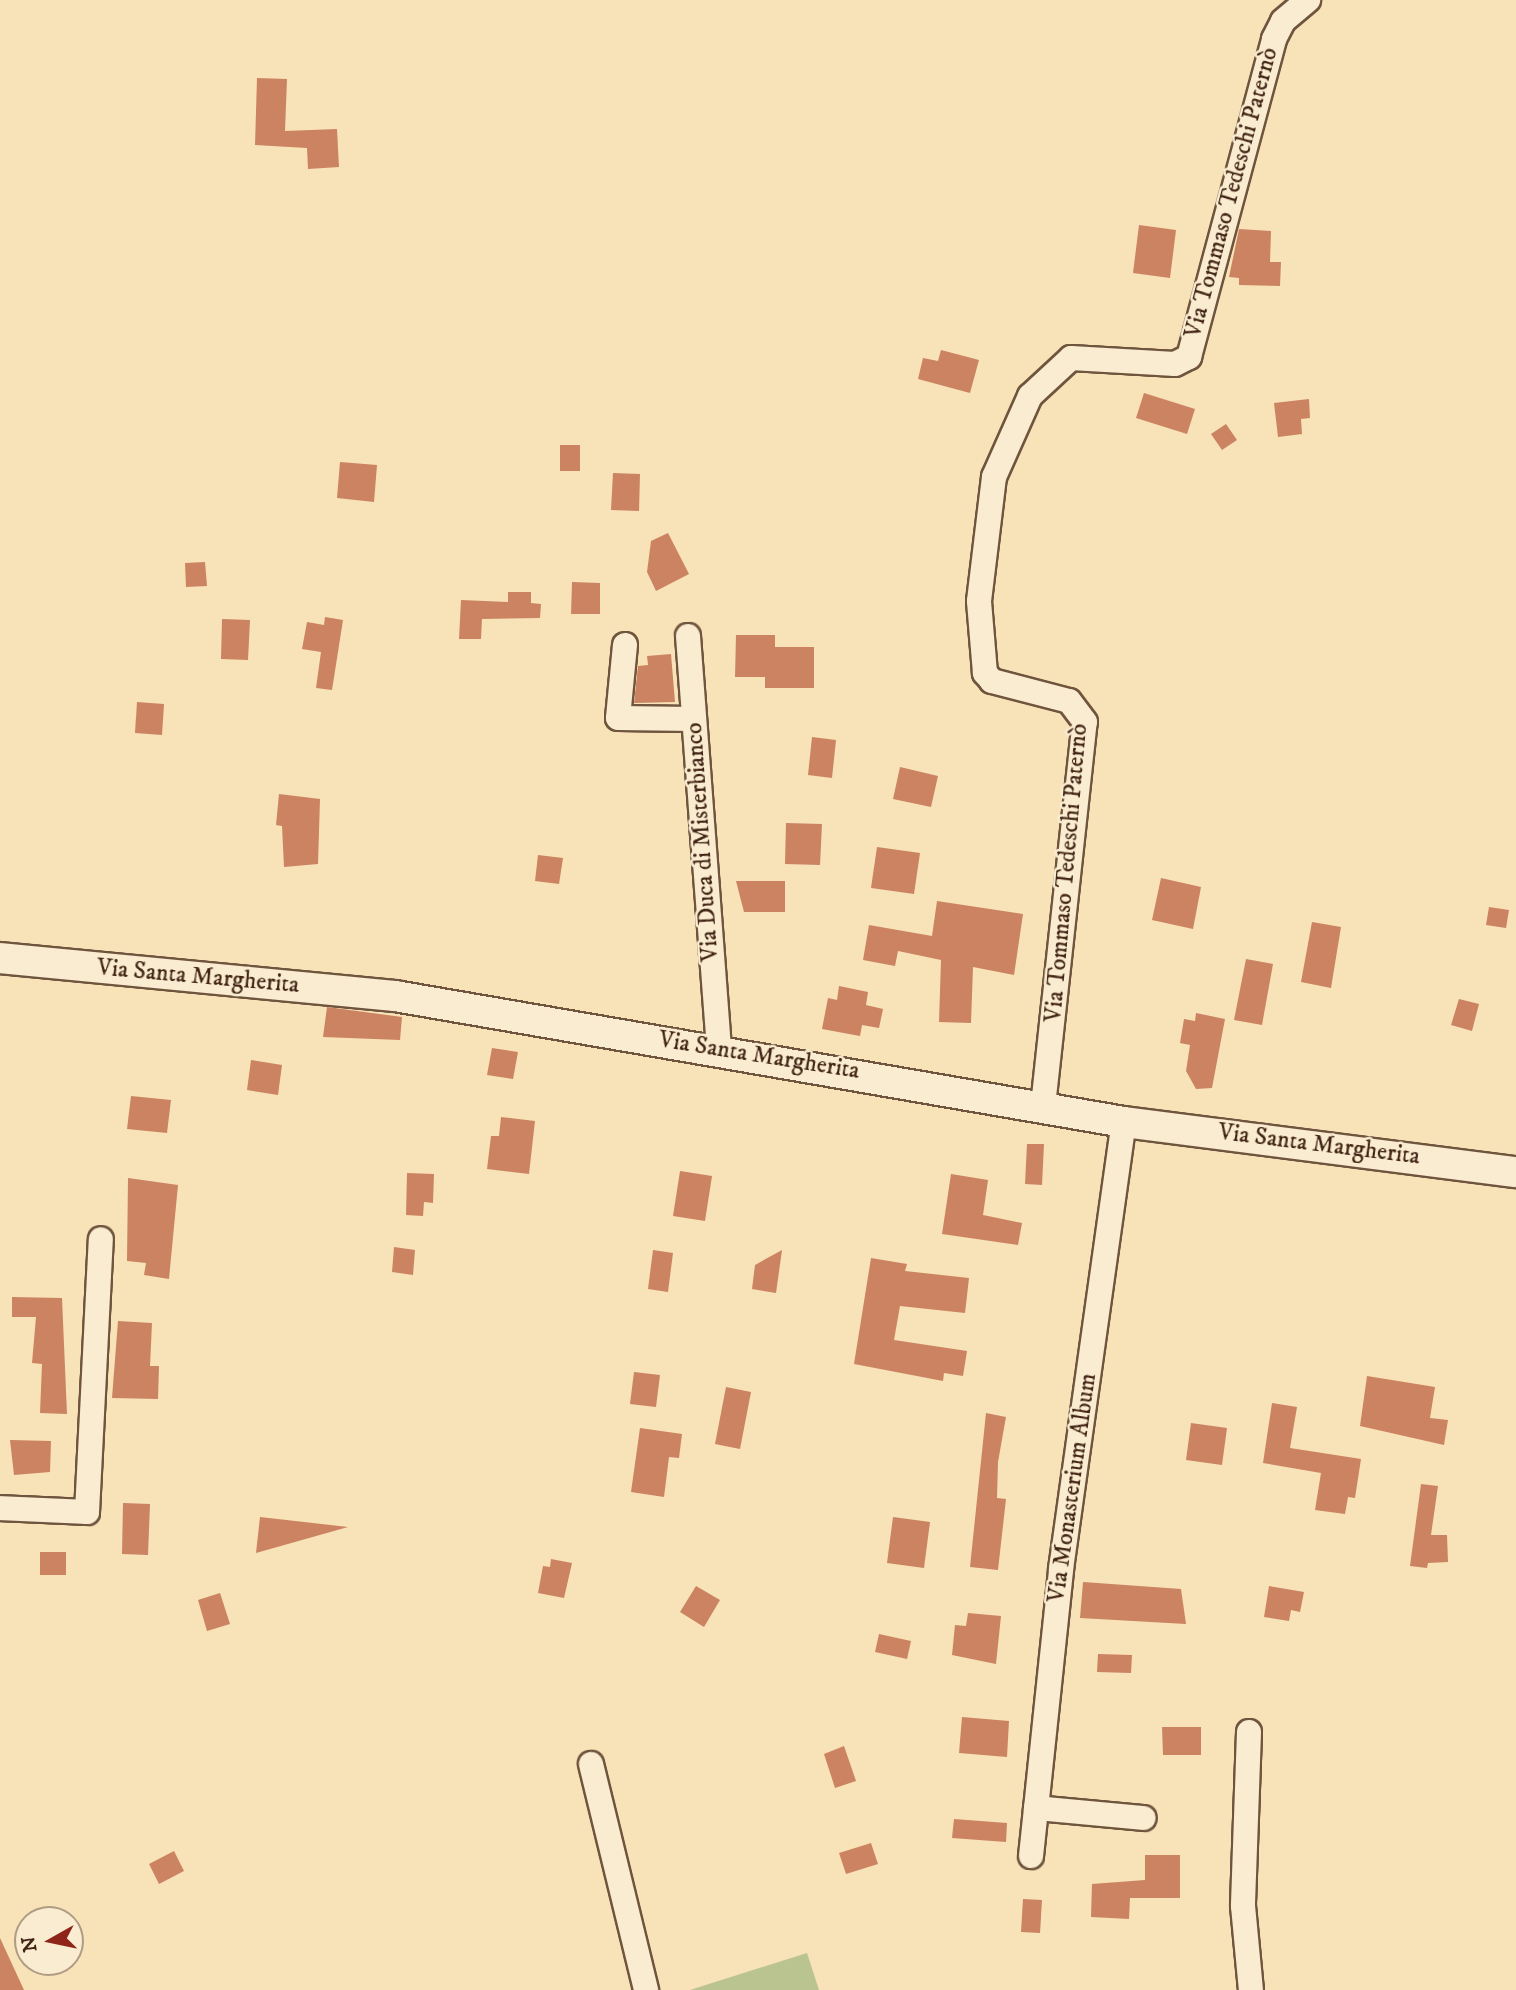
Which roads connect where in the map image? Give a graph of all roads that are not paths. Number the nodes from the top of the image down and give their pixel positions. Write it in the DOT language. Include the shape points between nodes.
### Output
graph roads {
  1 [pos="1308,0"];
  2 [pos="688,636"];
  3 [pos="625,645"];
  4 [pos="694,719"];
  5 [pos="0,958"];
  6 [pos="719,1047"];
  7 [pos="1043,1106"];
  8 [pos="1124,1122"];
  9 [pos="1516,1172"];
  10 [pos="101,1239"];
  11 [pos="0,1508"];
  12 [pos="1250,1732"];
  13 [pos="592,1765"];
  14 [pos="1036,1808"];
  15 [pos="1144,1818"];
  16 [pos="1031,1856"];
  17 [pos="646,1990"];
  18 [pos="1251,1990"];
  1 -- 7 [label="street, Via Tommaso Tedeschi Paternò" via="1283,21 1274,39 1189,357 1175,364 1071,358 1030,396 994,477 979,601 985,673 992,681 1069,701 1085,722"];
  2 -- 4 [label="street, Via Duca di Misterbianco"];
  3 -- 4 [label="street" via="618,718"];
  4 -- 6 [label="street, Via Duca di Misterbianco"];
  5 -- 6 [label="street, Via Santa Margherita" via="395,996"];
  6 -- 7 [label="street, Via Santa Margherita"];
  7 -- 8 [label="street, Via Santa Margherita"];
  8 -- 9 [label="street, Via Santa Margherita"];
  8 -- 14 [label="street, Via Monasterium Album" via="1061,1569"];
  10 -- 11 [label="street" via="87,1512"];
  12 -- 18 [label="street" via="1243,1906"];
  13 -- 17 [label="street"];
  14 -- 15 [label="street"];
  14 -- 16 [label="street, Via Monasterium Album"];
}
